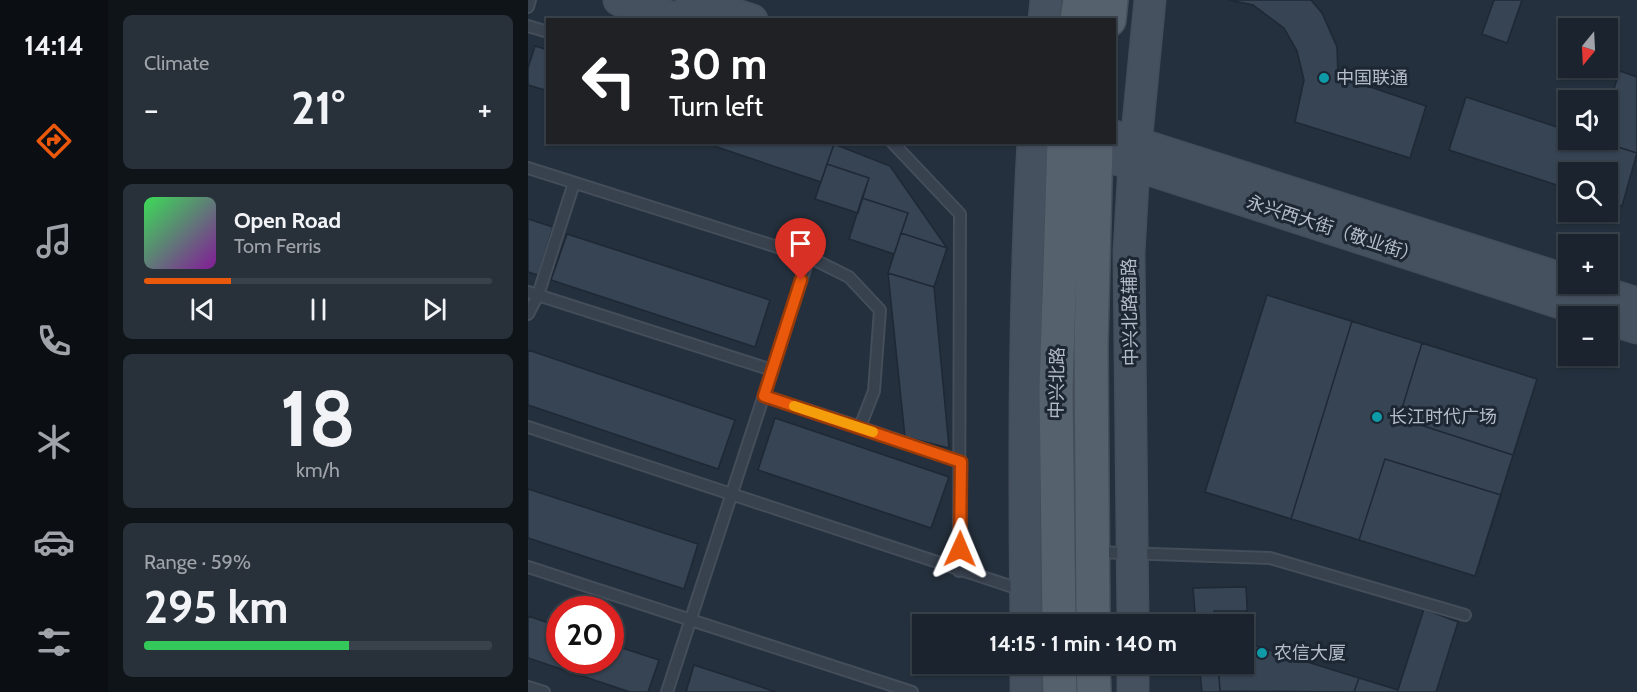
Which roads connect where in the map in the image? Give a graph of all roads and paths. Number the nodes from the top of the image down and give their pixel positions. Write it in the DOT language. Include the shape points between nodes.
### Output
graph roads {
  1 [pos="530,0"];
  2 [pos="619,0"];
  3 [pos="691,0"];
  4 [pos="1046,0"];
  5 [pos="1080,0"];
  6 [pos="1111,0"];
  7 [pos="1150,0"];
  8 [pos="528,7"];
  9 [pos="674,18"];
  10 [pos="746,18"];
  11 [pos="1044,18"];
  12 [pos="1077,18"];
  13 [pos="1109,18"];
  14 [pos="528,26"];
  15 [pos="546,31"];
  16 [pos="894,144"];
  17 [pos="1033,144"];
  18 [pos="1064,144"];
  19 [pos="1081,144"];
  20 [pos="1116,144"];
  21 [pos="1115,148"];
  22 [pos="528,168"];
  23 [pos="574,183"];
  24 [pos="809,257"];
  25 [pos="1558,278"];
  26 [pos="533,294"];
  27 [pos="1592,294"];
  28 [pos="1572,306"];
  29 [pos="528,314"];
  30 [pos="1630,318"];
  31 [pos="772,370"];
  32 [pos="764,396"];
  33 [pos="528,427"];
  34 [pos="860,427"];
  35 [pos="961,462"];
  36 [pos="732,494"];
  37 [pos="1093,552"];
  38 [pos="1133,552"];
  39 [pos="528,567"];
  40 [pos="959,571"];
  41 [pos="1025,591"];
  42 [pos="1026,614"];
  43 [pos="1059,614"];
  44 [pos="1093,614"];
  45 [pos="1133,614"];
  46 [pos="1464,615"];
  47 [pos="690,619"];
  48 [pos="1026,674"];
  49 [pos="1059,674"];
  50 [pos="1093,674"];
  51 [pos="1133,674"];
  52 [pos="528,687"];
  53 [pos="544,692"];
  54 [pos="667,692"];
  55 [pos="912,692"];
  56 [pos="1026,692"];
  57 [pos="1060,692"];
  58 [pos="1094,692"];
  59 [pos="1133,692"];
  1 -- 8 [label="lane"];
  2 -- 9 [label="main road"];
  3 -- 10 [label="main road"];
  4 -- 11 [label="main road"];
  5 -- 12 [label="main road"];
  6 -- 13 [label="main road"];
  7 -- 20 [label="main road, 中兴北路辅路"];
  14 -- 15 [label="lane"];
  16 -- 35 [label="lane" via="960,214"];
  17 -- 41 [label="main road" via="1024,426"];
  18 -- 43 [label="main road, 中兴北路" via="1056,388"];
  19 -- 21 [label="main road, 永兴西大街（敬业街）"];
  21 -- 25 [label="main road, 永兴西大街（敬业街）"];
  21 -- 28 [label="main road, 永兴西大街（敬业街）"];
  21 -- 37 [label="main road, 中兴北路" via="1091,345"];
  21 -- 38 [label="main road, 中兴北路辅路" via="1130,252"];
  22 -- 23 [label="lane"];
  23 -- 24 [label="lane"];
  23 -- 26 [label="lane"];
  24 -- 31 [label="lane"];
  24 -- 34 [label="lane" via="849,277 880,310 874,391"];
  26 -- 29 [label="lane"];
  26 -- 31 [label="lane"];
  27 -- 30 [label="main road"];
  31 -- 32 [label="lane"];
  32 -- 34 [label="lane"];
  32 -- 36 [label="lane"];
  33 -- 36 [label="lane"];
  34 -- 35 [label="lane"];
  35 -- 40 [label="lane"];
  36 -- 40 [label="lane"];
  36 -- 47 [label="lane"];
  37 -- 38 [label="lane"];
  37 -- 44 [label="main road, 中兴北路"];
  38 -- 45 [label="main road, 中兴北路辅路"];
  38 -- 46 [label="lane" via="1270,558"];
  39 -- 47 [label="lane"];
  40 -- 41 [label="lane"];
  41 -- 42 [label="main road"];
  47 -- 54 [label="lane"];
  47 -- 55 [label="lane"];
  48 -- 56 [label="main road"];
  49 -- 57 [label="main road"];
  50 -- 58 [label="main road"];
  51 -- 59 [label="main road"];
  52 -- 53 [label="lane"];
}
